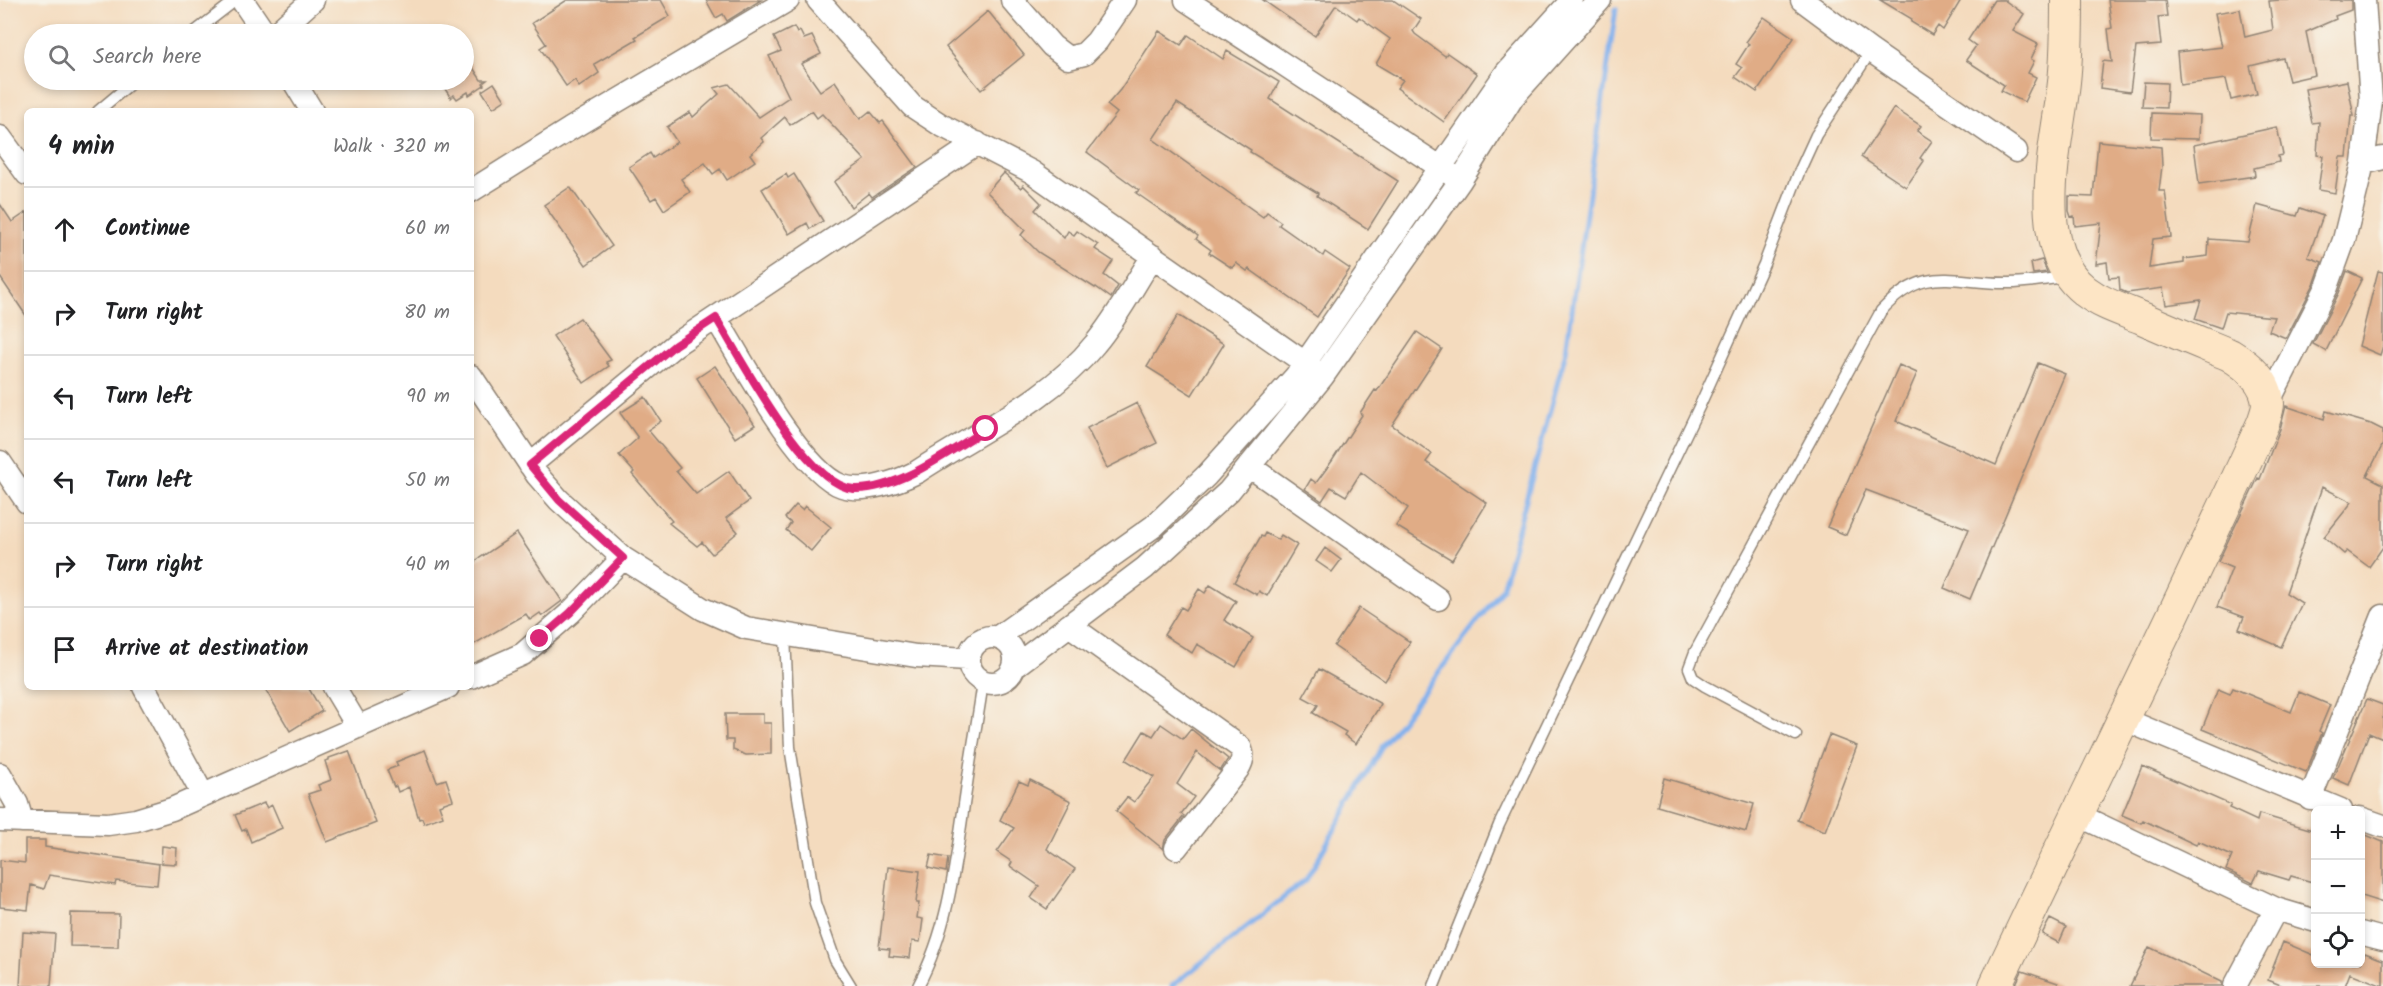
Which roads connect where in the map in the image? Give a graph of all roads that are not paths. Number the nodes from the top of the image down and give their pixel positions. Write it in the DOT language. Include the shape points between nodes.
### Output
graph roads {
  1 [pos="236,0"];
  2 [pos="242,0"];
  3 [pos="313,0"];
  4 [pos="788,0"];
  5 [pos="818,0"];
  6 [pos="1012,0"];
  7 [pos="1125,0"];
  8 [pos="1186,0"];
  9 [pos="1572,0"];
  10 [pos="1600,0"];
  11 [pos="1802,0"];
  12 [pos="2067,0"];
  13 [pos="2364,0"];
  14 [pos="205,24"];
  15 [pos="258,24"];
  16 [pos="286,24"];
  17 [pos="1870,51"];
  18 [pos="123,90"];
  19 [pos="299,90"];
  20 [pos="102,108"];
  21 [pos="310,108"];
  22 [pos="0,137"];
  23 [pos="977,143"];
  24 [pos="2016,151"];
  25 [pos="2373,160"];
  26 [pos="1439,167"];
  27 [pos="24,170"];
  28 [pos="1460,181"];
  29 [pos="474,189"];
  30 [pos="1153,256"];
  31 [pos="2071,276"];
  32 [pos="716,318"];
  33 [pos="1304,363"];
  34 [pos="1323,376"];
  35 [pos="477,401"];
  36 [pos="2268,403"];
  37 [pos="0,462"];
  38 [pos="530,465"];
  39 [pos="1248,466"];
  40 [pos="24,498"];
  41 [pos="623,558"];
  42 [pos="1438,598"];
  43 [pos="2383,616"];
  44 [pos="1069,625"];
  45 [pos="785,634"];
  46 [pos="998,637"];
  47 [pos="968,659"];
  48 [pos="1015,666"];
  49 [pos="474,676"];
  50 [pos="983,682"];
  51 [pos="146,690"];
  52 [pos="335,690"];
  53 [pos="441,690"];
  54 [pos="2123,719"];
  55 [pos="358,727"];
  56 [pos="1796,735"];
  57 [pos="0,774"];
  58 [pos="204,795"];
  59 [pos="2310,799"];
  60 [pos="2330,806"];
  61 [pos="2076,814"];
  62 [pos="2365,819"];
  63 [pos="11,820"];
  64 [pos="2383,826"];
  65 [pos="1176,848"];
  66 [pos="2276,909"];
  67 [pos="2311,920"];
  68 [pos="2365,934"];
  69 [pos="2383,939"];
  70 [pos="851,986"];
  71 [pos="918,986"];
  72 [pos="1434,986"];
  73 [pos="1995,986"];
  74 [pos="2235,986"];
  1 -- 14 [label="lane"];
  2 -- 15 [label="street"];
  3 -- 16 [label="street"];
  4 -- 29 [label="street"];
  5 -- 23 [label="street" via="912,106"];
  6 -- 7 [label="street" via="1052,46 1068,58 1084,54 1097,41"];
  8 -- 26 [label="street"];
  9 -- 26 [label="street" via="1506,73"];
  10 -- 28 [label="street" via="1513,97"];
  11 -- 17 [label="street"];
  12 -- 31 [label="street" via="2064,81 2051,180 2051,211 2054,238"];
  13 -- 25 [label="street"];
  17 -- 24 [label="street"];
  17 -- 72 [label="lane" via="1812,144 1764,264 1700,405 1499,825"];
  18 -- 20 [label="lane"];
  19 -- 21 [label="street"];
  22 -- 27 [label="street"];
  23 -- 30 [label="street" via="1032,172"];
  23 -- 32 [label="street"];
  25 -- 36 [label="street" via="2327,287"];
  26 -- 28 [label="street"];
  26 -- 33 [label="street"];
  28 -- 34 [label="street"];
  30 -- 32 [label="street" via="1095,344 1066,374 917,472 855,489 831,481 796,445"];
  30 -- 33 [label="street"];
  31 -- 36 [label="street" via="2103,303 2230,355 2250,367"];
  31 -- 56 [label="lane" via="2009,283 1940,278 1915,284 1881,311 1689,668 1693,678"];
  32 -- 38 [label="street" via="675,345"];
  33 -- 34 [label="street"];
  33 -- 46 [label="street" via="1207,475 1154,526"];
  34 -- 39 [label="street"];
  35 -- 38 [label="street"];
  36 -- 54 [label="street" via="2263,423 2206,549"];
  37 -- 40 [label="street"];
  38 -- 41 [label="street" via="559,500"];
  39 -- 42 [label="street"];
  39 -- 44 [label="street" via="1229,491 1145,568"];
  41 -- 45 [label="street" via="703,609 746,628"];
  41 -- 49 [label="street" via="523,654"];
  43 -- 59 [label="street"];
  44 -- 48 [label="street"];
  44 -- 65 [label="street" via="1240,747 1243,761 1238,769"];
  45 -- 47 [label="street" via="916,656"];
  45 -- 70 [label="lane" via="790,747 815,903 835,960"];
  46 -- 47 [label="street" via="982,638 972,646"];
  46 -- 48 [label="street" via="1008,641 1015,652"];
  47 -- 50 [label="street" via="975,677"];
  48 -- 50 [label="street" via="1008,677 996,683"];
  50 -- 71 [label="lane" via="954,876"];
  51 -- 58 [label="street"];
  52 -- 55 [label="street"];
  53 -- 55 [label="street"];
  54 -- 59 [label="street"];
  54 -- 61 [label="street"];
  55 -- 58 [label="street"];
  57 -- 63 [label="street" via="17,804"];
  58 -- 63 [label="street" via="136,820 108,824"];
  59 -- 60 [label="street"];
  61 -- 66 [label="street"];
  61 -- 73 [label="street"];
  62 -- 64 [label="street"];
  66 -- 67 [label="street"];
  66 -- 74 [label="street"];
  68 -- 69 [label="street"];
}
